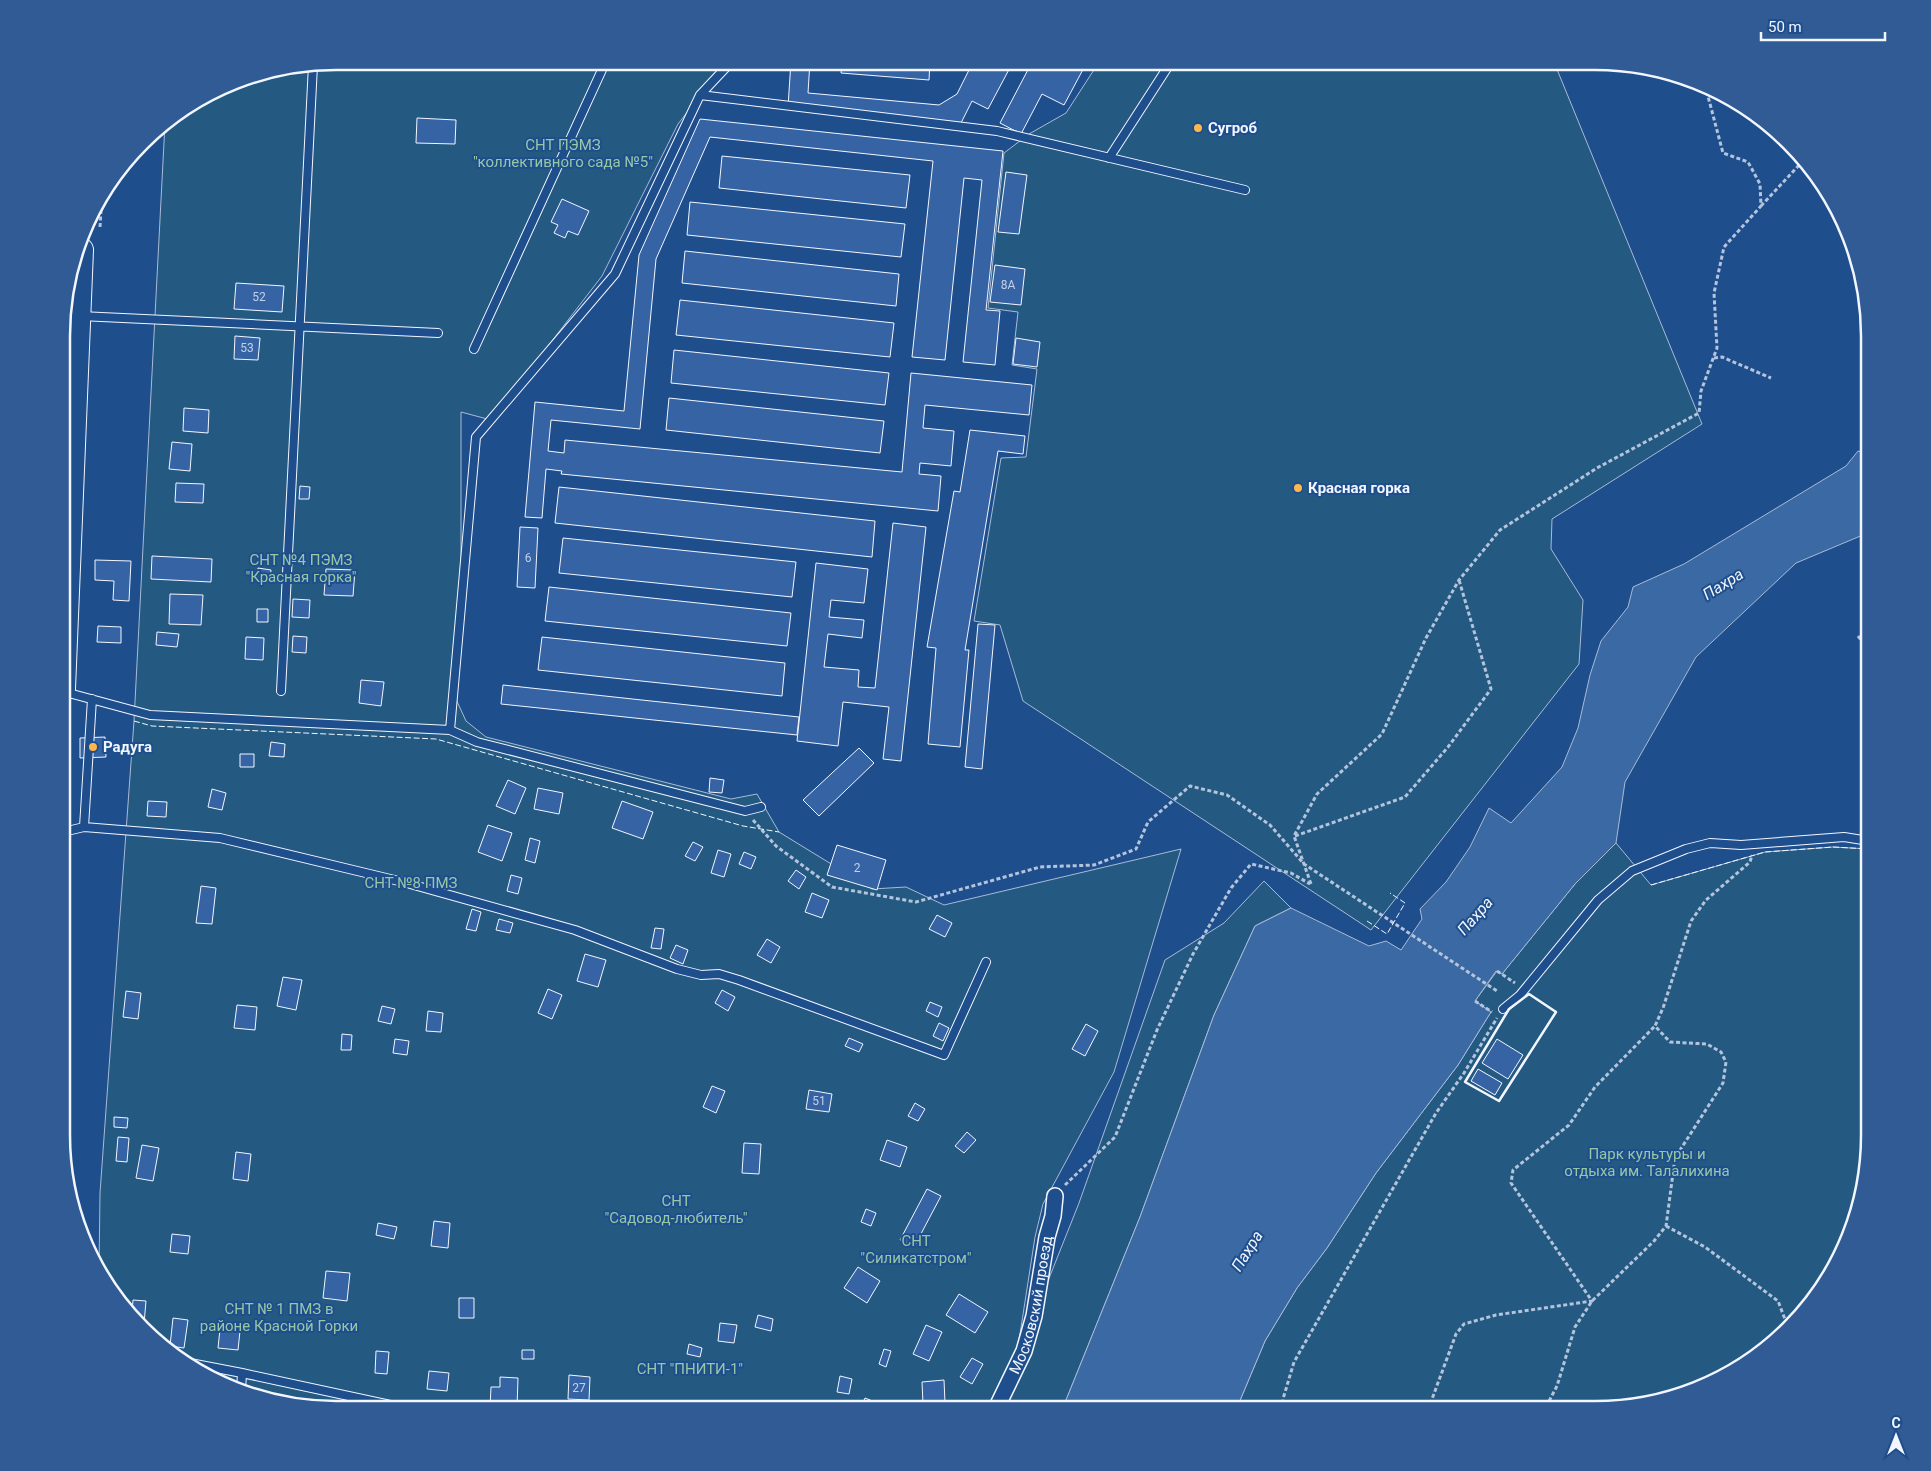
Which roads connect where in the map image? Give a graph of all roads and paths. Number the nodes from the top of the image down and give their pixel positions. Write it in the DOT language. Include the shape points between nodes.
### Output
graph roads {
  1 [pos="602,70"];
  2 [pos="724,70"];
  3 [pos="1166,70"];
  4 [pos="313,71"];
  5 [pos="700,95"];
  6 [pos="1708,95"];
  7 [pos="1108,158"];
  8 [pos="1799,165"];
  9 [pos="1245,190"];
  10 [pos="1761,206"];
  11 [pos="101,211"];
  12 [pos="100,227"];
  13 [pos="80,262"];
  14 [pos="78,316"];
  15 [pos="301,327"];
  16 [pos="438,333"];
  17 [pos="474,349"];
  18 [pos="1714,358"];
  19 [pos="1771,378"];
  20 [pos="70,515"];
  21 [pos="1459,580"];
  22 [pos="1858,636"];
  23 [pos="1861,640"];
  24 [pos="281,691"];
  25 [pos="70,692"];
  26 [pos="92,699"];
  27 [pos="450,730"];
  28 [pos="760,807"];
  29 [pos="745,811"];
  30 [pos="84,827"];
  31 [pos="70,830"];
  32 [pos="1294,836"];
  33 [pos="1861,840"];
  34 [pos="1741,844"];
  35 [pos="1304,864"];
  36 [pos="986,962"];
  37 [pos="1497,971"];
  38 [pos="1515,984"];
  39 [pos="1497,991"];
  40 [pos="1476,1001"];
  41 [pos="1503,1009"];
  42 [pos="1493,1012"];
  43 [pos="1655,1026"];
  44 [pos="1055,1196"];
  45 [pos="1666,1226"];
  46 [pos="1592,1301"];
  47 [pos="1786,1320"];
  48 [pos="204,1366"];
  49 [pos="242,1373"];
  50 [pos="241,1384"];
  51 [pos="372,1401"];
  52 [pos="1000,1401"];
  53 [pos="1283,1401"];
  54 [pos="1431,1401"];
  55 [pos="1549,1401"];
  1 -- 17 [label="lane"];
  2 -- 5 [label="lane"];
  3 -- 7 [label="lane"];
  4 -- 15 [label="lane"];
  5 -- 7 [label="lane" via="997,131"];
  5 -- 27 [label="lane" via="615,274 476,438"];
  6 -- 10 [label="path" via="1723,153 1748,162 1760,184"];
  7 -- 9 [label="lane"];
  8 -- 10 [label="path"];
  10 -- 18 [label="path" via="1724,247 1714,293 1717,348"];
  11 -- 12 [label="path"];
  13 -- 14 [label="main road"];
  14 -- 15 [label="lane"];
  14 -- 20 [label="main road"];
  15 -- 16 [label="lane"];
  15 -- 24 [label="lane"];
  18 -- 19 [label="path" via="1722,357"];
  18 -- 21 [label="path" via="1702,391 1699,413 1597,468 1500,530"];
  21 -- 32 [label="path" via="1426,638 1382,734 1317,794"];
  21 -- 32 [label="path" via="1491,689 1405,797"];
  22 -- 23 [label="path"];
  25 -- 26 [label="lane"];
  26 -- 27 [label="lane" via="150,715"];
  26 -- 30 [label="lane"];
  27 -- 29 [label="lane" via="477,742"];
  28 -- 29 [label="lane"];
  29 -- 35 [label="path" via="776,846 832,887 916,902 1040,867 1094,865 1136,849 1148,822 1190,786 1227,795 1270,826"];
  30 -- 31 [label="lane"];
  30 -- 36 [label="lane" via="220,838 403,882 575,930 677,969 700,975 720,974 739,980 944,1055"];
  32 -- 35 [label="path"];
  33 -- 34 [label="lane" via="1844,837"];
  34 -- 41 [label="lane" via="1710,843 1632,871 1598,900 1520,995"];
  34 -- 43 [label="path" via="1749,850 1750,862 1706,900 1691,921"];
  35 -- 39 [label="path"];
  35 -- 44 [label="path" via="1311,884 1291,874 1252,864 1231,888 1157,1030 1115,1137"];
  37 -- 38 [label="path"];
  40 -- 42 [label="path"];
  41 -- 53 [label="path" via="1436,1113 1294,1362"];
  43 -- 45 [label="path" via="1670,1042 1707,1044 1721,1052 1726,1062 1723,1083 1675,1158"];
  43 -- 46 [label="path" via="1595,1087 1569,1125 1513,1170 1512,1183"];
  44 -- 52 [label="street, Московский проезд" via="1034,1316 1024,1351"];
  45 -- 46 [label="path"];
  45 -- 47 [label="path" via="1705,1247 1778,1302"];
  46 -- 54 [label="path" via="1496,1315 1464,1324 1456,1334"];
  46 -- 55 [label="path" via="1575,1327"];
  48 -- 49 [label="lane"];
  49 -- 50 [label="lane"];
  49 -- 51 [label="lane"];
}
